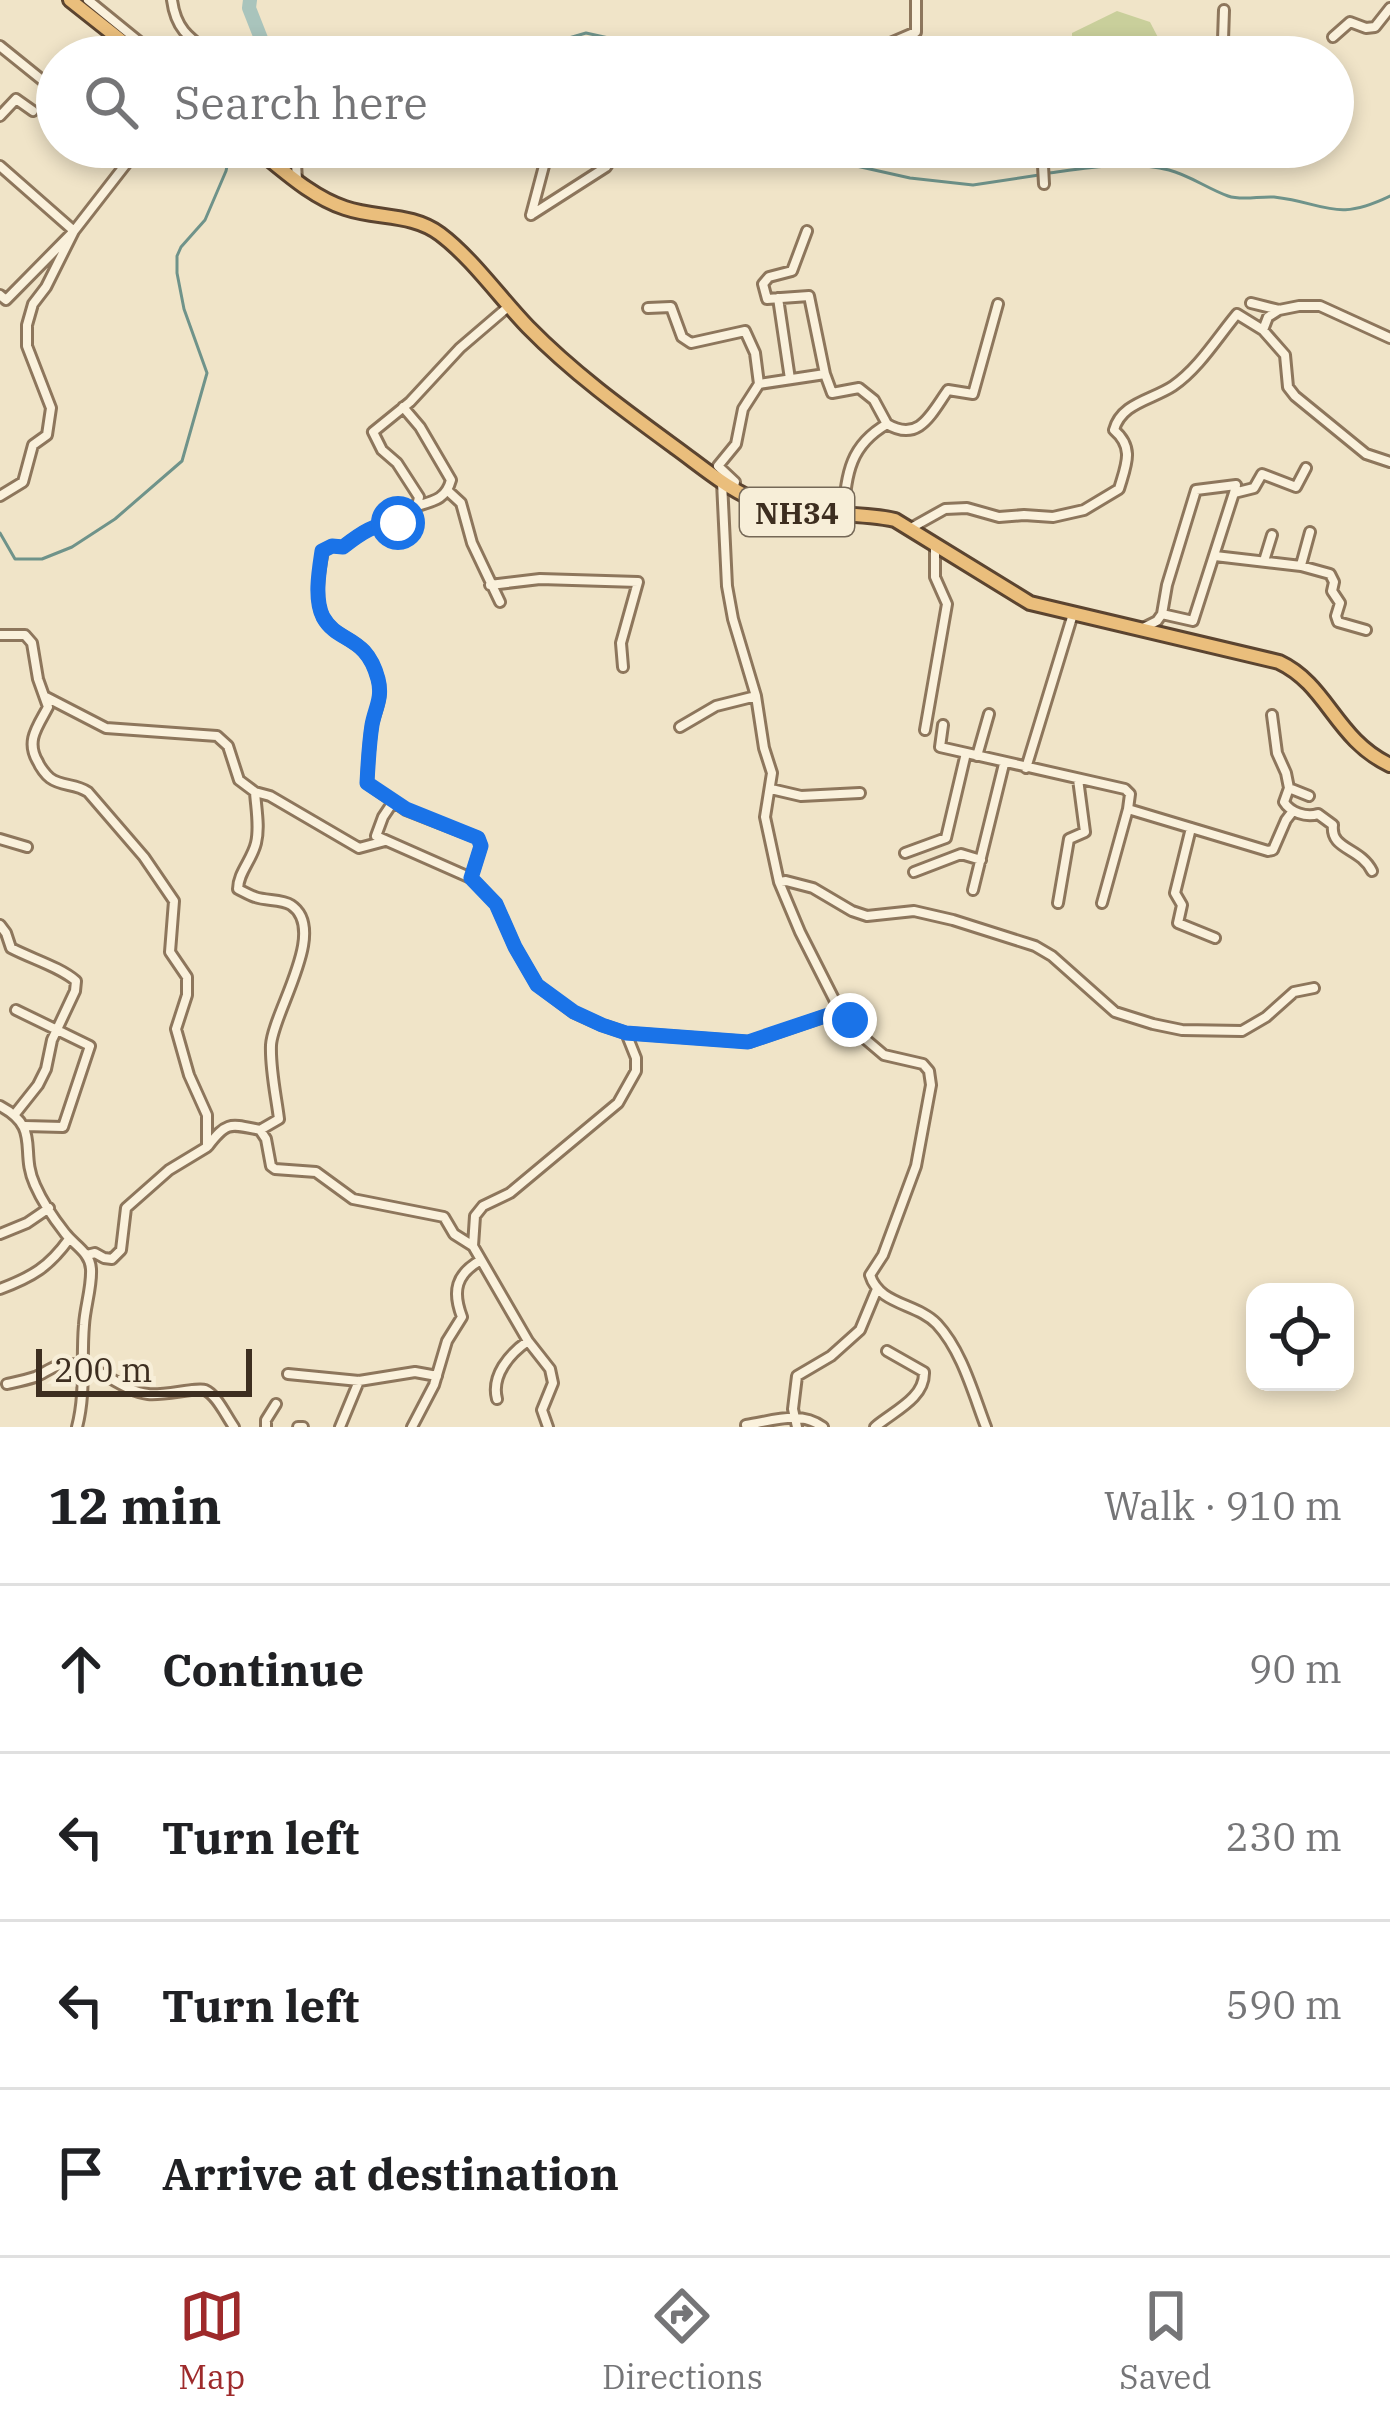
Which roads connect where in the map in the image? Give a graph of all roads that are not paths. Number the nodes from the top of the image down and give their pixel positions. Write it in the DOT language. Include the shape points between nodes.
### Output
graph roads {
  1 [pos="70,0"];
  2 [pos="88,0"];
  3 [pos="172,0"];
  4 [pos="916,0"];
  5 [pos="1390,8"];
  6 [pos="1224,10"];
  7 [pos="115,36"];
  8 [pos="132,36"];
  9 [pos="190,36"];
  10 [pos="907,36"];
  11 [pos="1223,36"];
  12 [pos="1335,36"];
  13 [pos="0,46"];
  14 [pos="36,75"];
  15 [pos="33,111"];
  16 [pos="0,116"];
  17 [pos="0,166"];
  18 [pos="122,168"];
  19 [pos="281,168"];
  20 [pos="296,168"];
  21 [pos="543,168"];
  22 [pos="604,168"];
  23 [pos="1043,168"];
  24 [pos="297,180"];
  25 [pos="1044,184"];
  26 [pos="74,231"];
  27 [pos="807,232"];
  28 [pos="0,295"];
  29 [pos="778,298"];
  30 [pos="1252,303"];
  31 [pos="998,304"];
  32 [pos="509,306"];
  33 [pos="648,308"];
  34 [pos="1279,310"];
  35 [pos="1263,330"];
  36 [pos="1390,338"];
  37 [pos="825,374"];
  38 [pos="790,380"];
  39 [pos="759,384"];
  40 [pos="403,407"];
  41 [pos="887,424"];
  42 [pos="1390,462"];
  43 [pos="1306,468"];
  44 [pos="727,485"];
  45 [pos="448,491"];
  46 [pos="1234,493"];
  47 [pos="0,496"];
  48 [pos="417,506"];
  49 [pos="843,514"];
  50 [pos="911,527"];
  51 [pos="1310,532"];
  52 [pos="1272,535"];
  53 [pos="935,543"];
  54 [pos="1215,556"];
  55 [pos="1264,561"];
  56 [pos="1301,566"];
  57 [pos="490,585"];
  58 [pos="500,602"];
  59 [pos="1073,614"];
  60 [pos="1162,614"];
  61 [pos="1139,629"];
  62 [pos="1366,630"];
  63 [pos="0,635"];
  64 [pos="623,667"];
  65 [pos="756,695"];
  66 [pos="44,697"];
  67 [pos="989,714"];
  68 [pos="1272,715"];
  69 [pos="944,724"];
  70 [pos="680,727"];
  71 [pos="925,730"];
  72 [pos="966,753"];
  73 [pos="977,756"];
  74 [pos="1387,762"];
  75 [pos="1004,764"];
  76 [pos="1026,768"];
  77 [pos="1078,778"];
  78 [pos="1289,788"];
  79 [pos="771,789"];
  80 [pos="255,792"];
  81 [pos="860,793"];
  82 [pos="1309,796"];
  83 [pos="393,802"];
  84 [pos="1127,809"];
  85 [pos="1293,811"];
  86 [pos="1191,828"];
  87 [pos="0,839"];
  88 [pos="385,842"];
  89 [pos="27,847"];
  90 [pos="905,853"];
  91 [pos="981,860"];
  92 [pos="1372,871"];
  93 [pos="914,872"];
  94 [pos="471,878"];
  95 [pos="779,882"];
  96 [pos="974,890"];
  97 [pos="1058,903"];
  98 [pos="1102,903"];
  99 [pos="0,926"];
  100 [pos="1215,938"];
  101 [pos="1314,988"];
  102 [pos="16,1010"];
  103 [pos="840,1011"];
  104 [pos="57,1028"];
  105 [pos="626,1033"];
  106 [pos="0,1106"];
  107 [pos="15,1114"];
  108 [pos="25,1126"];
  109 [pos="260,1130"];
  110 [pos="207,1148"];
  111 [pos="49,1208"];
  112 [pos="0,1234"];
  113 [pos="69,1239"];
  114 [pos="473,1246"];
  115 [pos="87,1255"];
  116 [pos="481,1260"];
  117 [pos="0,1289"];
  118 [pos="877,1289"];
  119 [pos="528,1341"];
  120 [pos="887,1351"];
  121 [pos="83,1364"];
  122 [pos="288,1374"];
  123 [pos="437,1376"];
  124 [pos="359,1381"];
  125 [pos="7,1384"];
  126 [pos="497,1399"];
  127 [pos="276,1403"];
  128 [pos="795,1422"];
  129 [pos="746,1425"];
  130 [pos="77,1427"];
  131 [pos="234,1427"];
  132 [pos="266,1427"];
  133 [pos="340,1427"];
  134 [pos="412,1427"];
  135 [pos="548,1427"];
  136 [pos="823,1427"];
  137 [pos="875,1427"];
  138 [pos="986,1427"];
  1 -- 7 [label="highway"];
  2 -- 8 [label="street"];
  3 -- 9 [label="street" via="174,19"];
  4 -- 10 [label="street" via="916,32"];
  5 -- 12 [label="street" via="1375,27 1350,22"];
  6 -- 11 [label="street"];
  13 -- 14 [label="street"];
  15 -- 16 [label="street" via="16,99"];
  17 -- 26 [label="street"];
  18 -- 26 [label="street"];
  19 -- 24 [label="highway, NH34"];
  20 -- 24 [label="street"];
  21 -- 22 [label="street" via="531,215"];
  23 -- 25 [label="street"];
  24 -- 32 [label="highway, NH34" via="343,208 428,226"];
  26 -- 28 [label="street" via="6,300"];
  26 -- 47 [label="street" via="27,325 51,408 47,435 33,445 23,482"];
  27 -- 29 [label="street" via="792,271 763,284 766,298"];
  29 -- 37 [label="street" via="809,296"];
  29 -- 38 [label="street"];
  30 -- 34 [label="street"];
  31 -- 41 [label="street" via="973,394 948,390 909,432"];
  32 -- 40 [label="street"];
  32 -- 44 [label="highway, NH34" via="582,378"];
  33 -- 39 [label="street" via="671,307 691,343 745,331"];
  34 -- 35 [label="street"];
  34 -- 36 [label="street" via="1320,306"];
  35 -- 42 [label="street" via="1285,355 1294,396 1366,454"];
  35 -- 50 [label="street" via="1237,314 1189,373 1118,418 1114,430 1129,455 1118,489 1084,510 999,517 945,509"];
  37 -- 38 [label="street"];
  37 -- 41 [label="street" via="832,393 859,388 874,400"];
  38 -- 39 [label="street"];
  39 -- 44 [label="street" via="736,444 718,466 735,482"];
  40 -- 45 [label="street" via="451,480"];
  40 -- 48 [label="street" via="373,432 419,496"];
  41 -- 49 [label="street" via="848,465"];
  43 -- 46 [label="street" via="1296,487 1262,474 1254,488"];
  44 -- 49 [label="highway, NH34" via="791,511"];
  44 -- 65 [label="street" via="727,586"];
  45 -- 48 [label="street"];
  45 -- 57 [label="street" via="461,503"];
  46 -- 54 [label="street"];
  46 -- 60 [label="street" via="1236,485 1196,490"];
  48 -- 83 [label="street" via="398,523 322,551 321,560 322,616 368,654 377,676 382,696 367,783"];
  49 -- 50 [label="highway, NH34"];
  50 -- 53 [label="highway, NH34"];
  51 -- 56 [label="street"];
  52 -- 55 [label="street"];
  53 -- 59 [label="highway, NH34" via="1015,595"];
  53 -- 71 [label="street" via="935,577 947,604"];
  54 -- 55 [label="street"];
  54 -- 60 [label="street" via="1193,621"];
  55 -- 56 [label="street"];
  56 -- 62 [label="street" via="1330,574 1338,622"];
  57 -- 58 [label="street"];
  57 -- 64 [label="street" via="638,582 621,643"];
  59 -- 61 [label="highway, NH34"];
  59 -- 76 [label="street"];
  60 -- 61 [label="street"];
  61 -- 74 [label="highway, NH34" via="1292,668 1350,737"];
  63 -- 66 [label="street" via="25,635 32,643"];
  65 -- 70 [label="street"];
  65 -- 79 [label="street"];
  66 -- 80 [label="street" via="106,728 217,736 239,780"];
  66 -- 110 [label="street" via="48,706 31,740 40,766 48,778 88,792 174,901 170,952 187,977 176,1029 207,1114"];
  67 -- 73 [label="street"];
  68 -- 78 [label="street"];
  69 -- 72 [label="street" via="940,747"];
  72 -- 73 [label="street"];
  72 -- 90 [label="street" via="946,838"];
  73 -- 75 [label="street"];
  75 -- 76 [label="street"];
  75 -- 91 [label="street"];
  76 -- 77 [label="street"];
  77 -- 84 [label="street" via="1125,789"];
  77 -- 97 [label="street" via="1085,832 1069,838"];
  78 -- 82 [label="street"];
  78 -- 85 [label="street" via="1283,802"];
  79 -- 81 [label="street"];
  79 -- 95 [label="street" via="765,817"];
  80 -- 88 [label="street" via="359,848"];
  80 -- 109 [label="street" via="258,837 238,889 291,904 304,934 301,963 274,1022 279,1119"];
  83 -- 88 [label="street" via="376,836"];
  83 -- 94 [label="street" via="478,838"];
  84 -- 86 [label="street"];
  84 -- 98 [label="street"];
  85 -- 86 [label="street" via="1268,851"];
  85 -- 92 [label="street" via="1323,816 1335,841"];
  86 -- 100 [label="street" via="1175,893 1178,923"];
  87 -- 89 [label="street"];
  88 -- 94 [label="street"];
  91 -- 93 [label="street" via="961,854"];
  91 -- 96 [label="street"];
  94 -- 105 [label="street" via="496,904 537,985 574,1012"];
  95 -- 101 [label="street" via="867,916 914,910 1035,946 1115,1012 1167,1027 1242,1031 1294,992"];
  95 -- 103 [label="street"];
  99 -- 104 [label="street" via="11,948 76,982"];
  102 -- 104 [label="street"];
  103 -- 105 [label="street" via="748,1042"];
  103 -- 118 [label="street" via="884,1055 923,1064 931,1085 916,1166 870,1275"];
  104 -- 107 [label="street" via="46,1069"];
  104 -- 108 [label="street" via="88,1043 89,1052 63,1127"];
  105 -- 114 [label="street" via="636,1058 632,1084 510,1193 483,1206"];
  106 -- 107 [label="street"];
  107 -- 108 [label="street"];
  108 -- 111 [label="street" via="32,1177"];
  109 -- 110 [label="street" via="224,1126"];
  109 -- 114 [label="street" via="275,1169 316,1172 353,1199 444,1216"];
  110 -- 115 [label="street" via="126,1208 121,1250 112,1259"];
  111 -- 112 [label="street"];
  111 -- 113 [label="street"];
  113 -- 115 [label="street"];
  113 -- 117 [label="street" via="30,1278"];
  114 -- 116 [label="street"];
  115 -- 121 [label="street"];
  116 -- 119 [label="street"];
  116 -- 123 [label="street" via="459,1283 462,1317"];
  118 -- 128 [label="street" via="860,1330 797,1376"];
  118 -- 138 [label="street" via="936,1322"];
  119 -- 126 [label="street" via="502,1368"];
  119 -- 135 [label="street" via="550,1369 542,1410"];
  120 -- 137 [label="street" via="925,1378 918,1394"];
  121 -- 125 [label="street"];
  121 -- 130 [label="street"];
  121 -- 131 [label="street" via="148,1394 202,1388"];
  122 -- 124 [label="street"];
  123 -- 124 [label="street"];
  123 -- 134 [label="street"];
  124 -- 133 [label="street"];
  127 -- 132 [label="street"];
  128 -- 129 [label="street"];
  128 -- 136 [label="street"];
}
